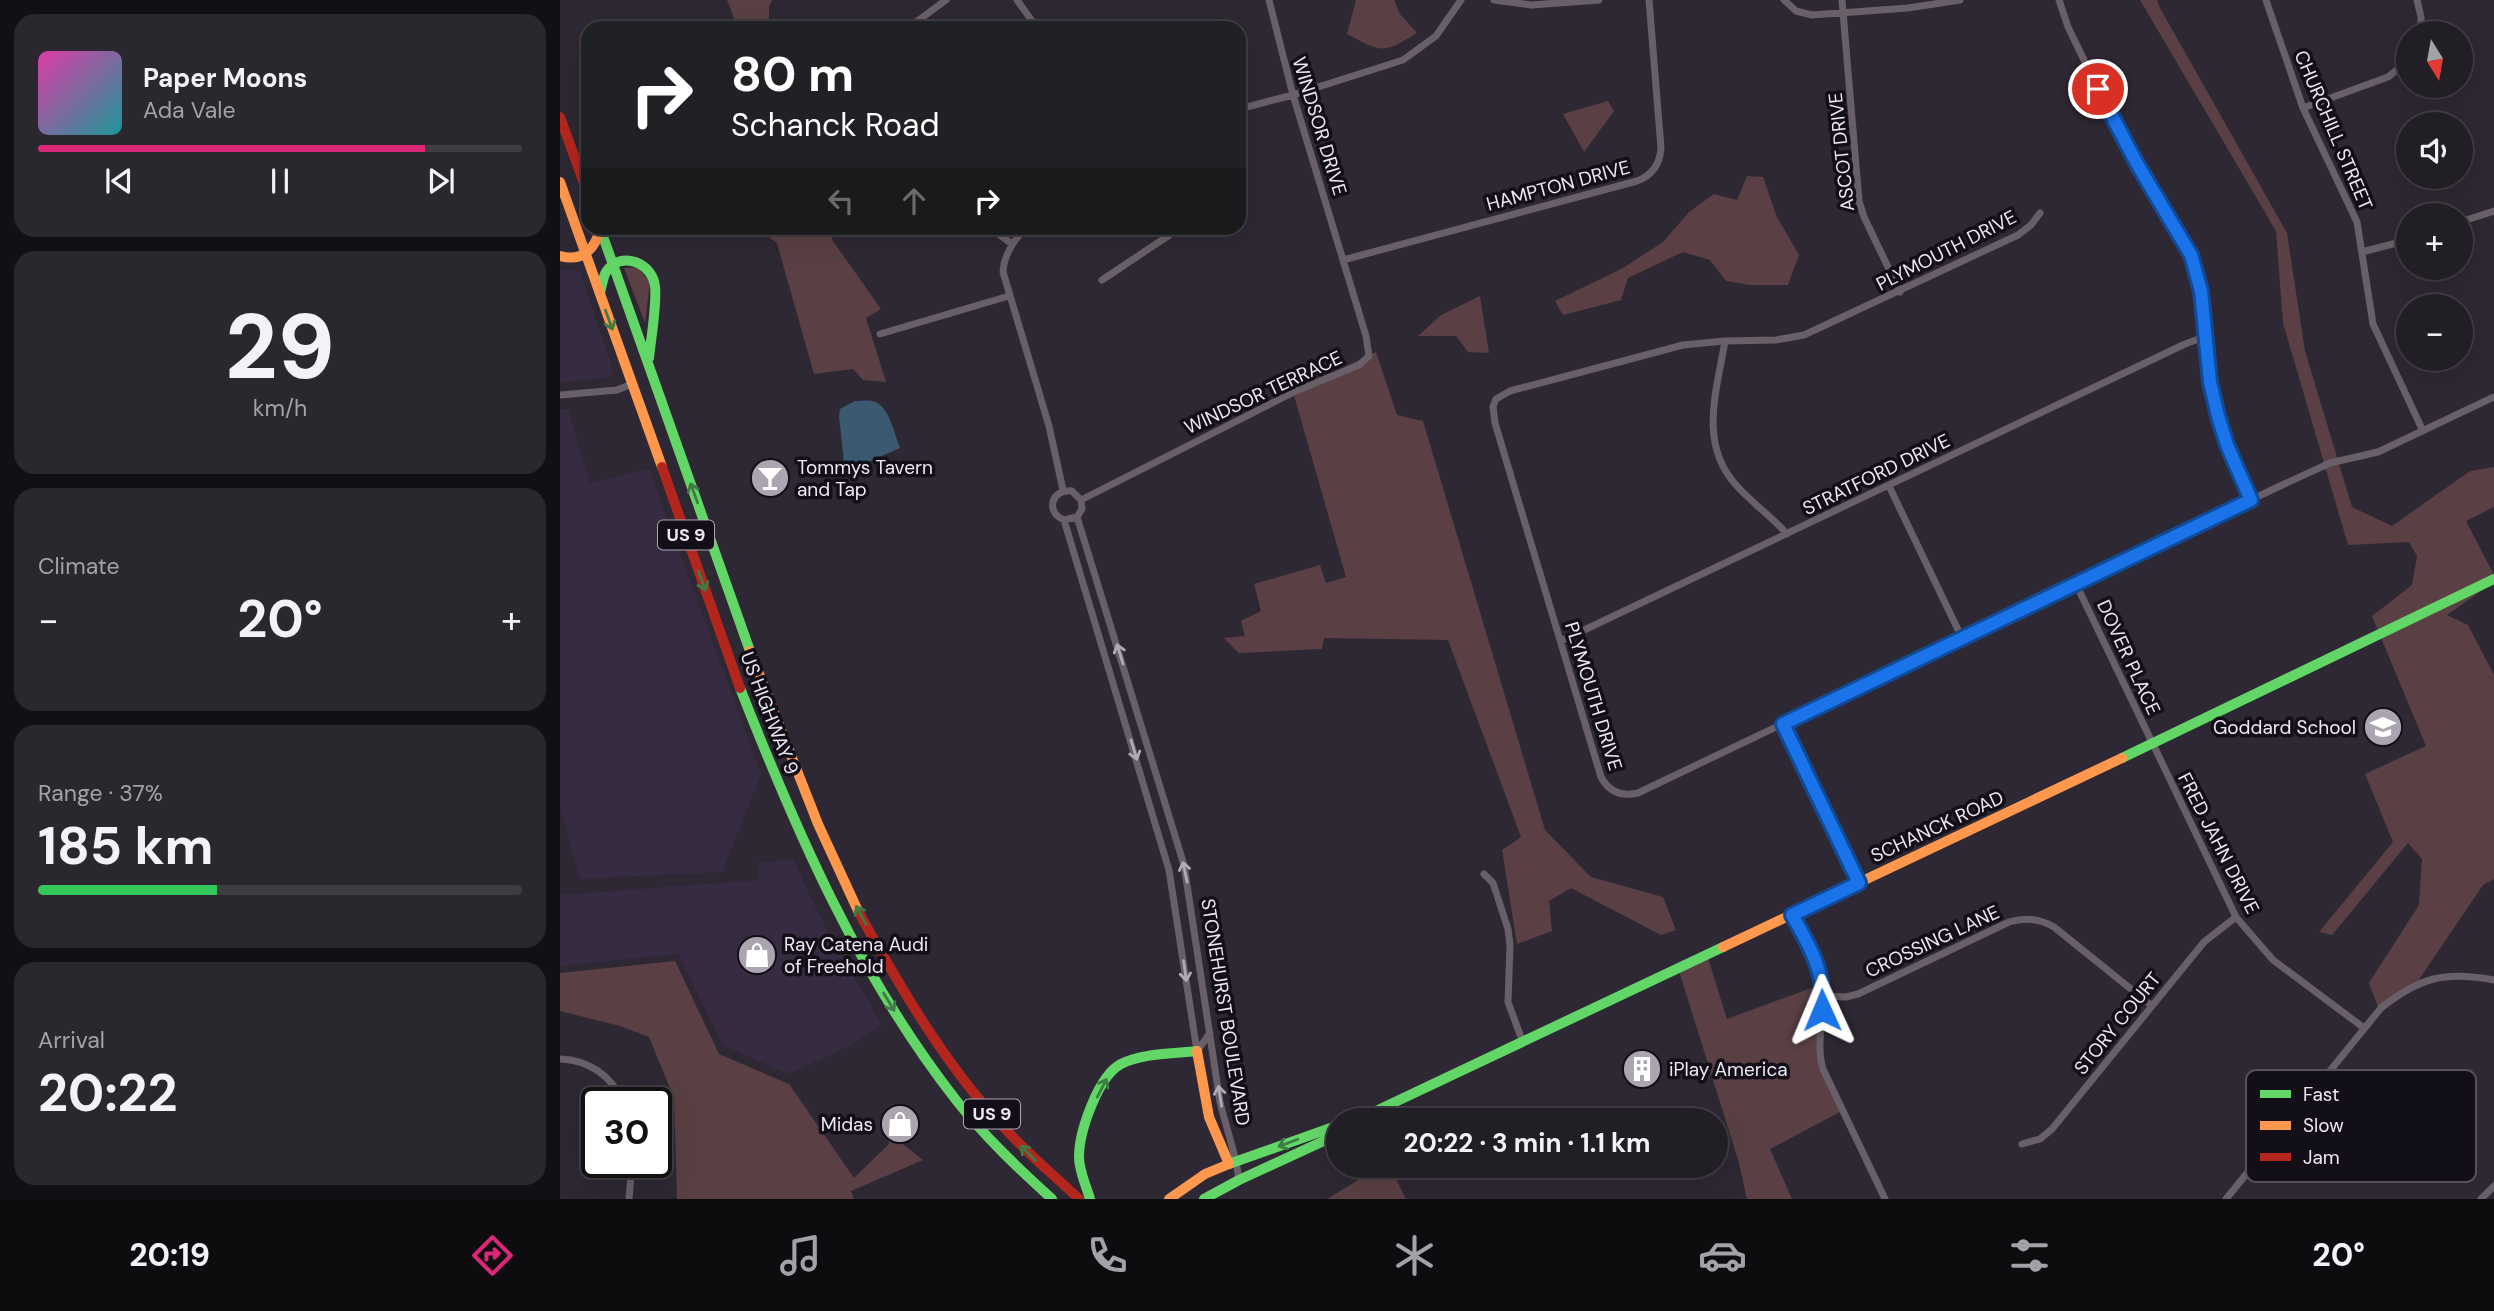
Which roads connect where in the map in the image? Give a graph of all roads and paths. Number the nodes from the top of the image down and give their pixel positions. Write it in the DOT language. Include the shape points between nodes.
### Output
graph roads {
  1 [pos="946,0"];
  2 [pos="1017,0"];
  3 [pos="1269,0"];
  4 [pos="1461,0"];
  5 [pos="1494,0"];
  6 [pos="1599,0"];
  7 [pos="1649,0"];
  8 [pos="1784,0"];
  9 [pos="1842,0"];
  10 [pos="1960,0"];
  11 [pos="2059,0"];
  12 [pos="2266,0"];
  13 [pos="2417,0"];
  14 [pos="1843,13"];
  15 [pos="918,21"];
  16 [pos="1032,21"];
  17 [pos="2421,21"];
  18 [pos="2396,71"];
  19 [pos="1293,95"];
  20 [pos="1246,107"];
  21 [pos="2303,108"];
  22 [pos="560,117"];
  23 [pos="581,175"];
  24 [pos="560,183"];
  25 [pos="2494,211"];
  26 [pos="2040,213"];
  27 [pos="2473,218"];
  28 [pos="598,235"];
  29 [pos="603,235"];
  30 [pos="1000,235"];
  31 [pos="1019,235"];
  32 [pos="1170,235"];
  33 [pos="2396,243"];
  34 [pos="1012,244"];
  35 [pos="2362,252"];
  36 [pos="560,256"];
  37 [pos="586,256"];
  38 [pos="1343,260"];
  39 [pos="613,264"];
  40 [pos="1102,280"];
  41 [pos="1900,292"];
  42 [pos="600,294"];
  43 [pos="1009,296"];
  44 [pos="880,334"];
  45 [pos="2204,337"];
  46 [pos="1725,341"];
  47 [pos="649,366"];
  48 [pos="632,384"];
  49 [pos="560,396"];
  50 [pos="2494,397"];
  51 [pos="2423,431"];
  52 [pos="1889,486"];
  53 [pos="1063,490"];
  54 [pos="1081,500"];
  55 [pos="2251,500"];
  56 [pos="1077,517"];
  57 [pos="1064,520"];
  58 [pos="1787,534"];
  59 [pos="2494,579"];
  60 [pos="2076,584"];
  61 [pos="1962,638"];
  62 [pos="1561,640"];
  63 [pos="1783,724"];
  64 [pos="2152,744"];
  65 [pos="1163,793"];
  66 [pos="1148,797"];
  67 [pos="1484,874"];
  68 [pos="1859,883"];
  69 [pos="1792,915"];
  70 [pos="2236,917"];
  71 [pos="2494,980"];
  72 [pos="1204,990"];
  73 [pos="1188,992"];
  74 [pos="1824,996"];
  75 [pos="2152,1006"];
  76 [pos="2364,1028"];
  77 [pos="1210,1033"];
  78 [pos="1522,1040"];
  79 [pos="1197,1051"];
  80 [pos="560,1059"];
  81 [pos="2330,1070"];
  82 [pos="615,1087"];
  83 [pos="1382,1108"];
  84 [pos="1326,1130"];
  85 [pos="1326,1139"];
  86 [pos="2022,1144"];
  87 [pos="1233,1163"];
  88 [pos="2246,1174"];
  89 [pos="631,1178"];
  90 [pos="1239,1180"];
  91 [pos="2494,1186"];
  92 [pos="629,1199"];
  93 [pos="1052,1199"];
  94 [pos="1079,1199"];
  95 [pos="1090,1199"];
  96 [pos="1169,1199"];
  97 [pos="1204,1199"];
  98 [pos="1885,1199"];
  99 [pos="2226,1199"];
  100 [pos="2481,1199"];
  1 -- 15 [label="street"];
  2 -- 16 [label="street"];
  3 -- 19 [label="street, WINDSOR DRIVE"];
  4 -- 19 [label="street" via="1436,36 1406,59"];
  5 -- 6 [label="street" via="1532,5"];
  7 -- 38 [label="street, HAMPTON DRIVE" via="1661,148 1659,162 1650,174"];
  8 -- 14 [label="street" via="1803,14"];
  9 -- 14 [label="street, ASCOT DRIVE"];
  10 -- 14 [label="street"];
  11 -- 45 [label="street" via="2119,130 2191,255 2201,291"];
  12 -- 21 [label="street, CHURCHILL STREET"];
  13 -- 17 [label="street"];
  14 -- 41 [label="street, ASCOT DRIVE" via="1859,201"];
  18 -- 21 [label="street"];
  19 -- 20 [label="street"];
  19 -- 38 [label="street, WINDSOR DRIVE"];
  21 -- 35 [label="street, CHURCHILL STREET" via="2354,212"];
  22 -- 23 [label="main road"];
  24 -- 37 [label="main road, US HIGHWAY 9 / US 9"];
  25 -- 27 [label="street"];
  26 -- 41 [label="street, PLYMOUTH DRIVE" via="2018,235"];
  28 -- 37 [label="main road"];
  29 -- 39 [label="main road, US HIGHWAY 9 / US 9"];
  30 -- 34 [label="street"];
  31 -- 34 [label="street, STONEHURST BOULEVARD"];
  32 -- 40 [label="street"];
  33 -- 35 [label="street"];
  34 -- 43 [label="street, STONEHURST BOULEVARD" via="1003,262"];
  35 -- 51 [label="street, CHURCHILL STREET" via="2373,324"];
  36 -- 37 [label="main road"];
  37 -- 42 [label="main road, US HIGHWAY 9 / US 9"];
  38 -- 54 [label="street, WINDSOR TERRACE" via="1369,346 1366,361 1251,413"];
  39 -- 42 [label="main road" via="605,273"];
  39 -- 47 [label="main road, US HIGHWAY 9 / US 9"];
  39 -- 47 [label="main road" via="639,262 654,279"];
  41 -- 46 [label="street, PLYMOUTH DRIVE" via="1804,335"];
  42 -- 48 [label="main road, US HIGHWAY 9 / US 9, one-way"];
  43 -- 44 [label="street"];
  43 -- 53 [label="street, STONEHURST BOULEVARD" via="1049,426"];
  45 -- 52 [label="street, STRATFORD DRIVE"];
  45 -- 55 [label="street" via="2218,416"];
  46 -- 58 [label="street" via="1712,417 1716,450 1734,484"];
  46 -- 62 [label="street, PLYMOUTH DRIVE" via="1668,348 1510,391 1493,404 1495,424"];
  94 -- 47 [label="main road, US HIGHWAY 9 / US 9, one-way" via="1025,1150 965,1082 906,995 852,898 793,767"];
  48 -- 49 [label="street"];
  48 -- 93 [label="main road, US HIGHWAY 9 / US 9, one-way" via="750,715 837,909 890,1004 941,1080 988,1138"];
  50 -- 51 [label="street, PLYMOUTH DRIVE"];
  51 -- 55 [label="street, PLYMOUTH DRIVE" via="2369,456 2330,463"];
  52 -- 58 [label="street, STRATFORD DRIVE"];
  52 -- 61 [label="street"];
  53 -- 54 [label="street"];
  53 -- 57 [label="street, STONEHURST BOULEVARD" via="1051,506 1055,516"];
  54 -- 56 [label="street"];
  55 -- 60 [label="street, PLYMOUTH DRIVE"];
  56 -- 57 [label="street"];
  65 -- 56 [label="street, STONEHURST BOULEVARD, one-way"];
  57 -- 66 [label="street, STONEHURST BOULEVARD, one-way"];
  58 -- 62 [label="street, STRATFORD DRIVE"];
  59 -- 64 [label="main road, SCHANCK ROAD"];
  60 -- 61 [label="street, PLYMOUTH DRIVE"];
  60 -- 64 [label="street, DOVER PLACE"];
  61 -- 63 [label="street, PLYMOUTH DRIVE"];
  62 -- 63 [label="street, PLYMOUTH DRIVE" via="1601,776 1609,789 1620,794 1638,793"];
  63 -- 68 [label="street"];
  64 -- 68 [label="main road, SCHANCK ROAD"];
  64 -- 70 [label="street, FRED JAHN DRIVE"];
  65 -- 66 [label="street"];
  72 -- 65 [label="street, STONEHURST BOULEVARD, one-way" via="1184,865"];
  66 -- 73 [label="street, STONEHURST BOULEVARD, one-way" via="1175,899"];
  67 -- 78 [label="street" via="1493,883 1508,929 1508,1002"];
  68 -- 69 [label="main road, SCHANCK ROAD"];
  69 -- 74 [label="street" via="1822,976"];
  69 -- 78 [label="main road, SCHANCK ROAD"];
  70 -- 75 [label="street, STORY COURT" via="2204,942"];
  70 -- 76 [label="street, FRED JAHN DRIVE" via="2273,960"];
  71 -- 76 [label="street" via="2470,975 2425,980 2381,1008"];
  72 -- 73 [label="street"];
  72 -- 77 [label="street, STONEHURST BOULEVARD"];
  73 -- 79 [label="street, STONEHURST BOULEVARD"];
  74 -- 75 [label="street, CROSSING LANE" via="1858,994 2009,922 2028,919 2054,927"];
  74 -- 98 [label="street" via="1819,1049 1823,1069"];
  75 -- 86 [label="street, STORY COURT" via="2052,1129 2040,1139"];
  76 -- 81 [label="street"];
  77 -- 79 [label="street"];
  87 -- 77 [label="street, STONEHURST BOULEVARD, one-way"];
  78 -- 83 [label="main road, SCHANCK ROAD"];
  79 -- 87 [label="main road, STONEHURST BOULEVARD" via="1209,1117"];
  95 -- 79 [label="main road, one-way" via="1079,1153 1102,1084 1123,1064"];
  80 -- 82 [label="street" via="598,1070"];
  84 -- 87 [label="main road, one-way"];
  85 -- 90 [label="main road"];
  87 -- 90 [label="street, STONEHURST BOULEVARD"];
  87 -- 96 [label="main road" via="1198,1178"];
  88 -- 99 [label="street"];
  89 -- 92 [label="street"];
  90 -- 97 [label="main road"];
  91 -- 100 [label="street"];
}
